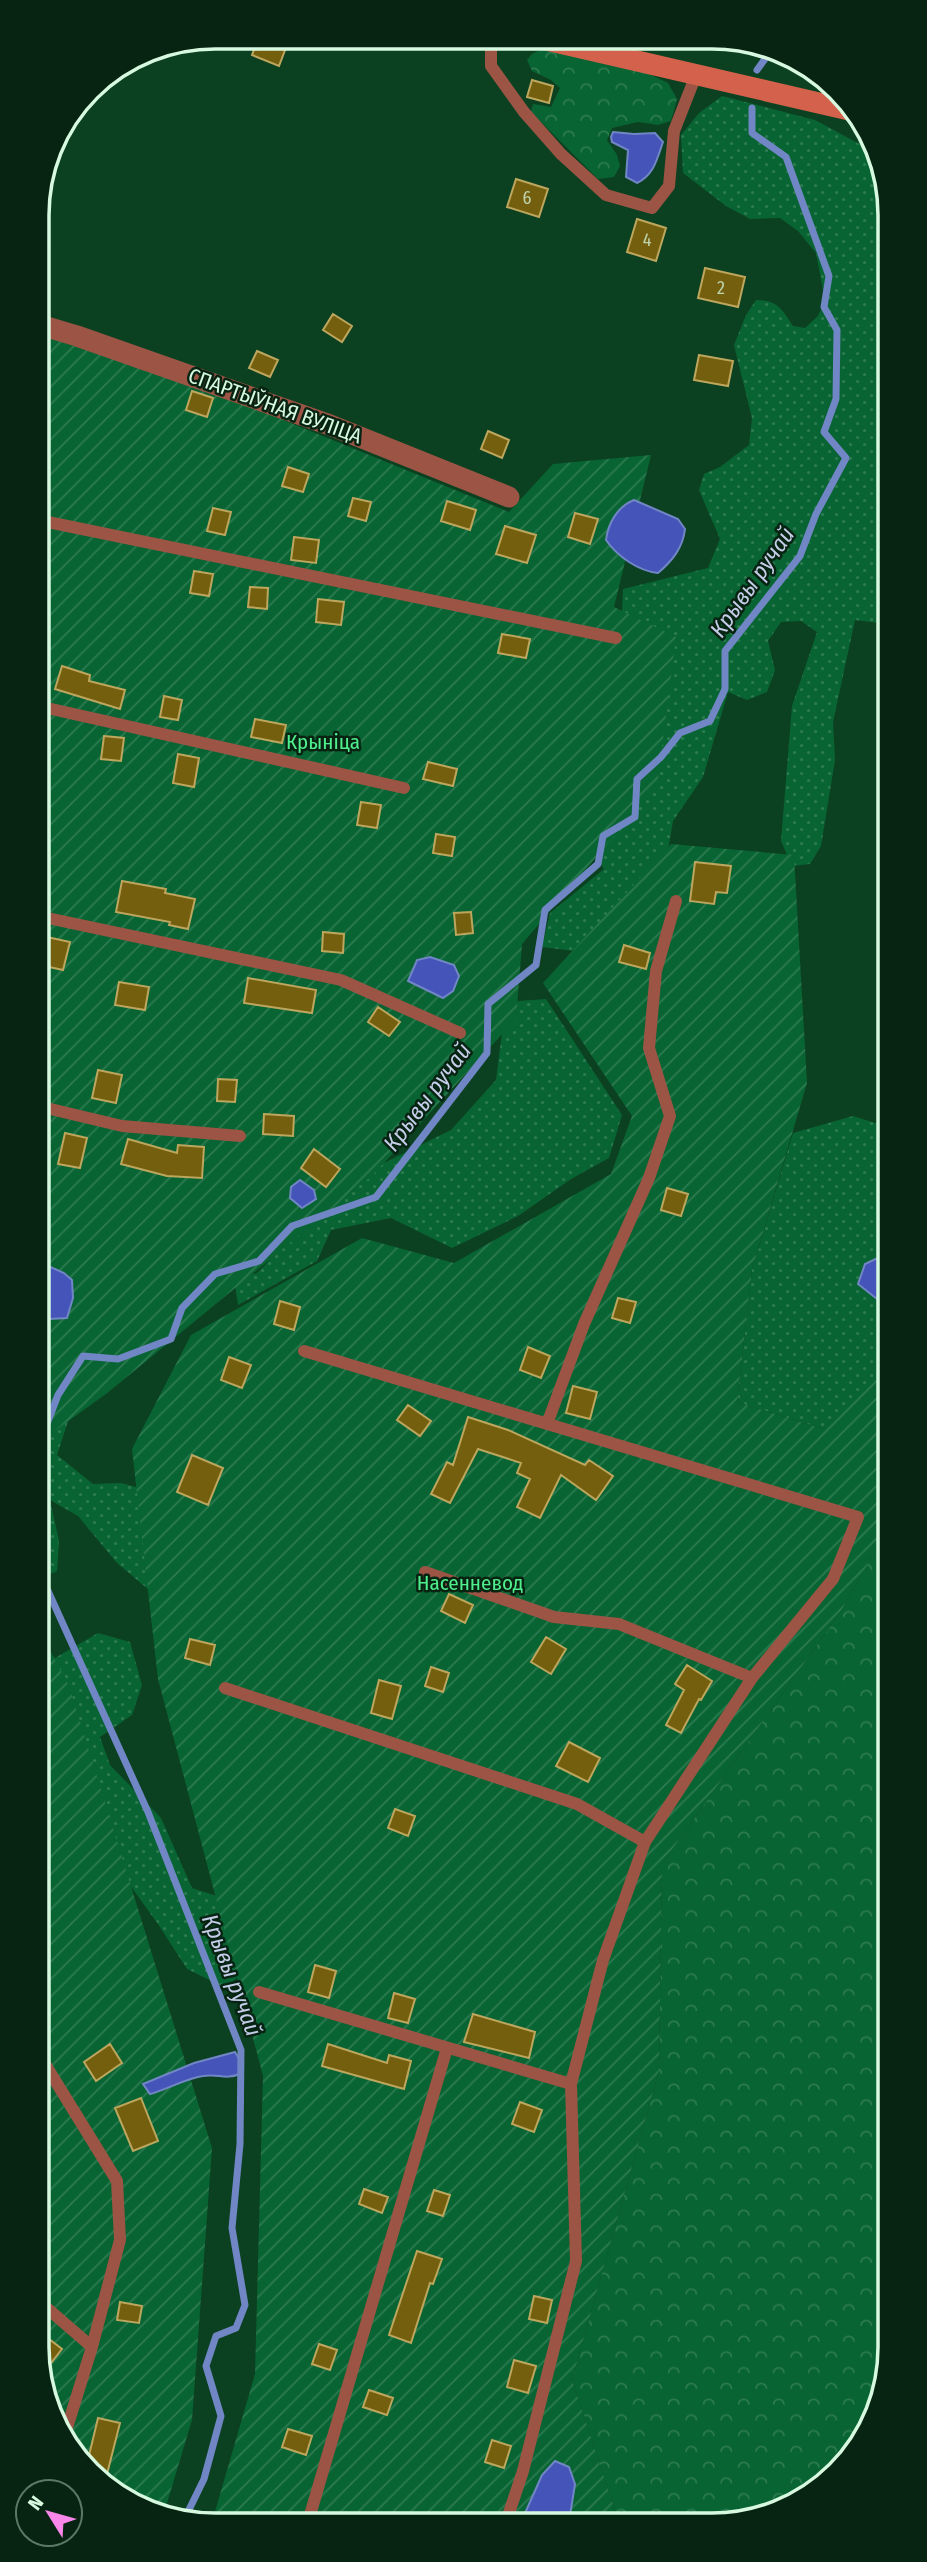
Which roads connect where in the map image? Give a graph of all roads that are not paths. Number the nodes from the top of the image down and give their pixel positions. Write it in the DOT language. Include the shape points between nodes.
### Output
graph roads {
  1 [pos="491,49"];
  2 [pos="585,49"];
  3 [pos="696,75"];
  4 [pos="838,107"];
  5 [pos="49,328"];
  6 [pos="509,497"];
  7 [pos="49,522"];
  8 [pos="616,638"];
  9 [pos="49,708"];
  10 [pos="404,788"];
  11 [pos="676,901"];
  12 [pos="49,918"];
  13 [pos="460,1033"];
  14 [pos="49,1109"];
  15 [pos="240,1136"];
  16 [pos="304,1351"];
  17 [pos="547,1424"];
  18 [pos="425,1572"];
  19 [pos="752,1678"];
  20 [pos="225,1688"];
  21 [pos="645,1842"];
  22 [pos="259,1992"];
  23 [pos="447,2048"];
  24 [pos="49,2071"];
  25 [pos="571,2084"];
  26 [pos="49,2310"];
  27 [pos="92,2347"];
  28 [pos="68,2424"];
  29 [pos="311,2513"];
  30 [pos="509,2513"];
  1 -- 3 [label="lane" via="491,66 561,154 606,195 652,208 669,186 674,131"];
  2 -- 3 [label="street"];
  3 -- 4 [label="street"];
  5 -- 6 [label="street, СПАРТЫЎНАЯ ВУЛІЦА" via="330,425"];
  7 -- 8 [label="lane"];
  9 -- 10 [label="lane"];
  11 -- 17 [label="lane" via="656,971 649,1048 670,1116"];
  12 -- 13 [label="lane" via="341,980"];
  14 -- 15 [label="lane" via="122,1126"];
  16 -- 17 [label="lane"];
  17 -- 19 [label="lane" via="859,1517 833,1579"];
  18 -- 19 [label="lane" via="554,1617 619,1624"];
  19 -- 21 [label="lane"];
  20 -- 21 [label="lane" via="577,1804"];
  21 -- 25 [label="lane" via="603,1960"];
  22 -- 23 [label="lane"];
  23 -- 25 [label="lane"];
  23 -- 29 [label="lane"];
  24 -- 27 [label="lane" via="117,2181 120,2240"];
  25 -- 30 [label="lane" via="576,2261"];
  26 -- 27 [label="lane"];
  27 -- 28 [label="lane"];
}
